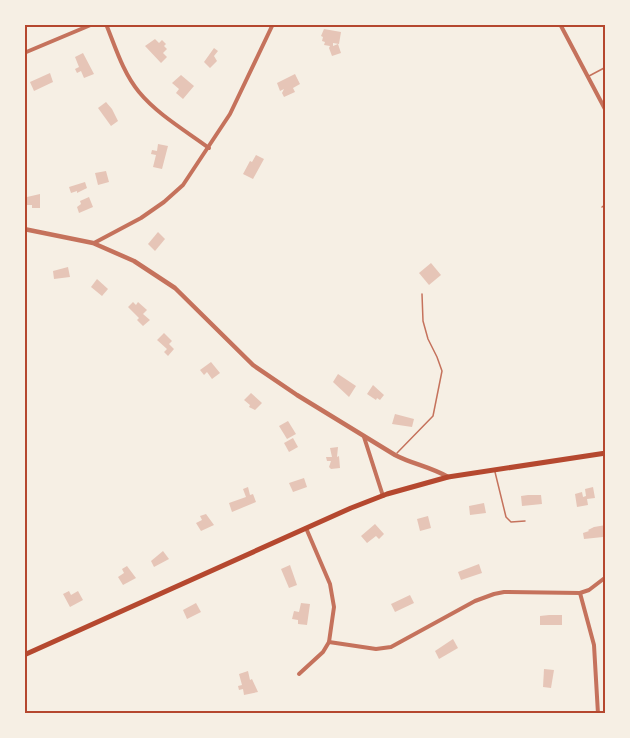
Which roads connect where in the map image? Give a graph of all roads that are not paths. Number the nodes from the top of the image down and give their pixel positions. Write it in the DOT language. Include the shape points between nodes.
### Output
graph roads {
  1 [pos="93,24"];
  2 [pos="105,24"];
  3 [pos="273,24"];
  4 [pos="560,24"];
  5 [pos="24,53"];
  6 [pos="606,67"];
  7 [pos="588,76"];
  8 [pos="606,111"];
  9 [pos="209,148"];
  10 [pos="606,204"];
  11 [pos="602,207"];
  12 [pos="24,229"];
  13 [pos="94,243"];
  14 [pos="422,294"];
  15 [pos="364,437"];
  16 [pos="606,453"];
  17 [pos="395,455"];
  18 [pos="495,471"];
  19 [pos="448,477"];
  20 [pos="383,496"];
  21 [pos="525,521"];
  22 [pos="306,528"];
  23 [pos="606,577"];
  24 [pos="580,593"];
  25 [pos="329,642"];
  26 [pos="24,655"];
  27 [pos="299,675"];
  28 [pos="598,714"];
  1 -- 5 [label="street"];
  2 -- 9 [label="street" via="139,93"];
  3 -- 9 [label="street" via="230,114"];
  4 -- 7 [label="street"];
  6 -- 7 [label="lane"];
  7 -- 8 [label="street"];
  9 -- 13 [label="street" via="183,185 164,202"];
  10 -- 11 [label="lane"];
  12 -- 13 [label="street"];
  13 -- 15 [label="street" via="134,261 176,288 253,365"];
  14 -- 17 [label="lane" via="423,321 442,372 433,416"];
  15 -- 17 [label="street"];
  15 -- 20 [label="street"];
  16 -- 18 [label="main road"];
  17 -- 19 [label="street"];
  18 -- 19 [label="main road"];
  18 -- 21 [label="lane" via="506,517 511,522"];
  19 -- 20 [label="main road"];
  20 -- 22 [label="main road"];
  22 -- 25 [label="street" via="333,594"];
  22 -- 26 [label="main road"];
  23 -- 24 [label="street"];
  24 -- 25 [label="street" via="494,594 391,647 376,649"];
  24 -- 28 [label="street" via="594,645"];
  25 -- 27 [label="street"];
}
